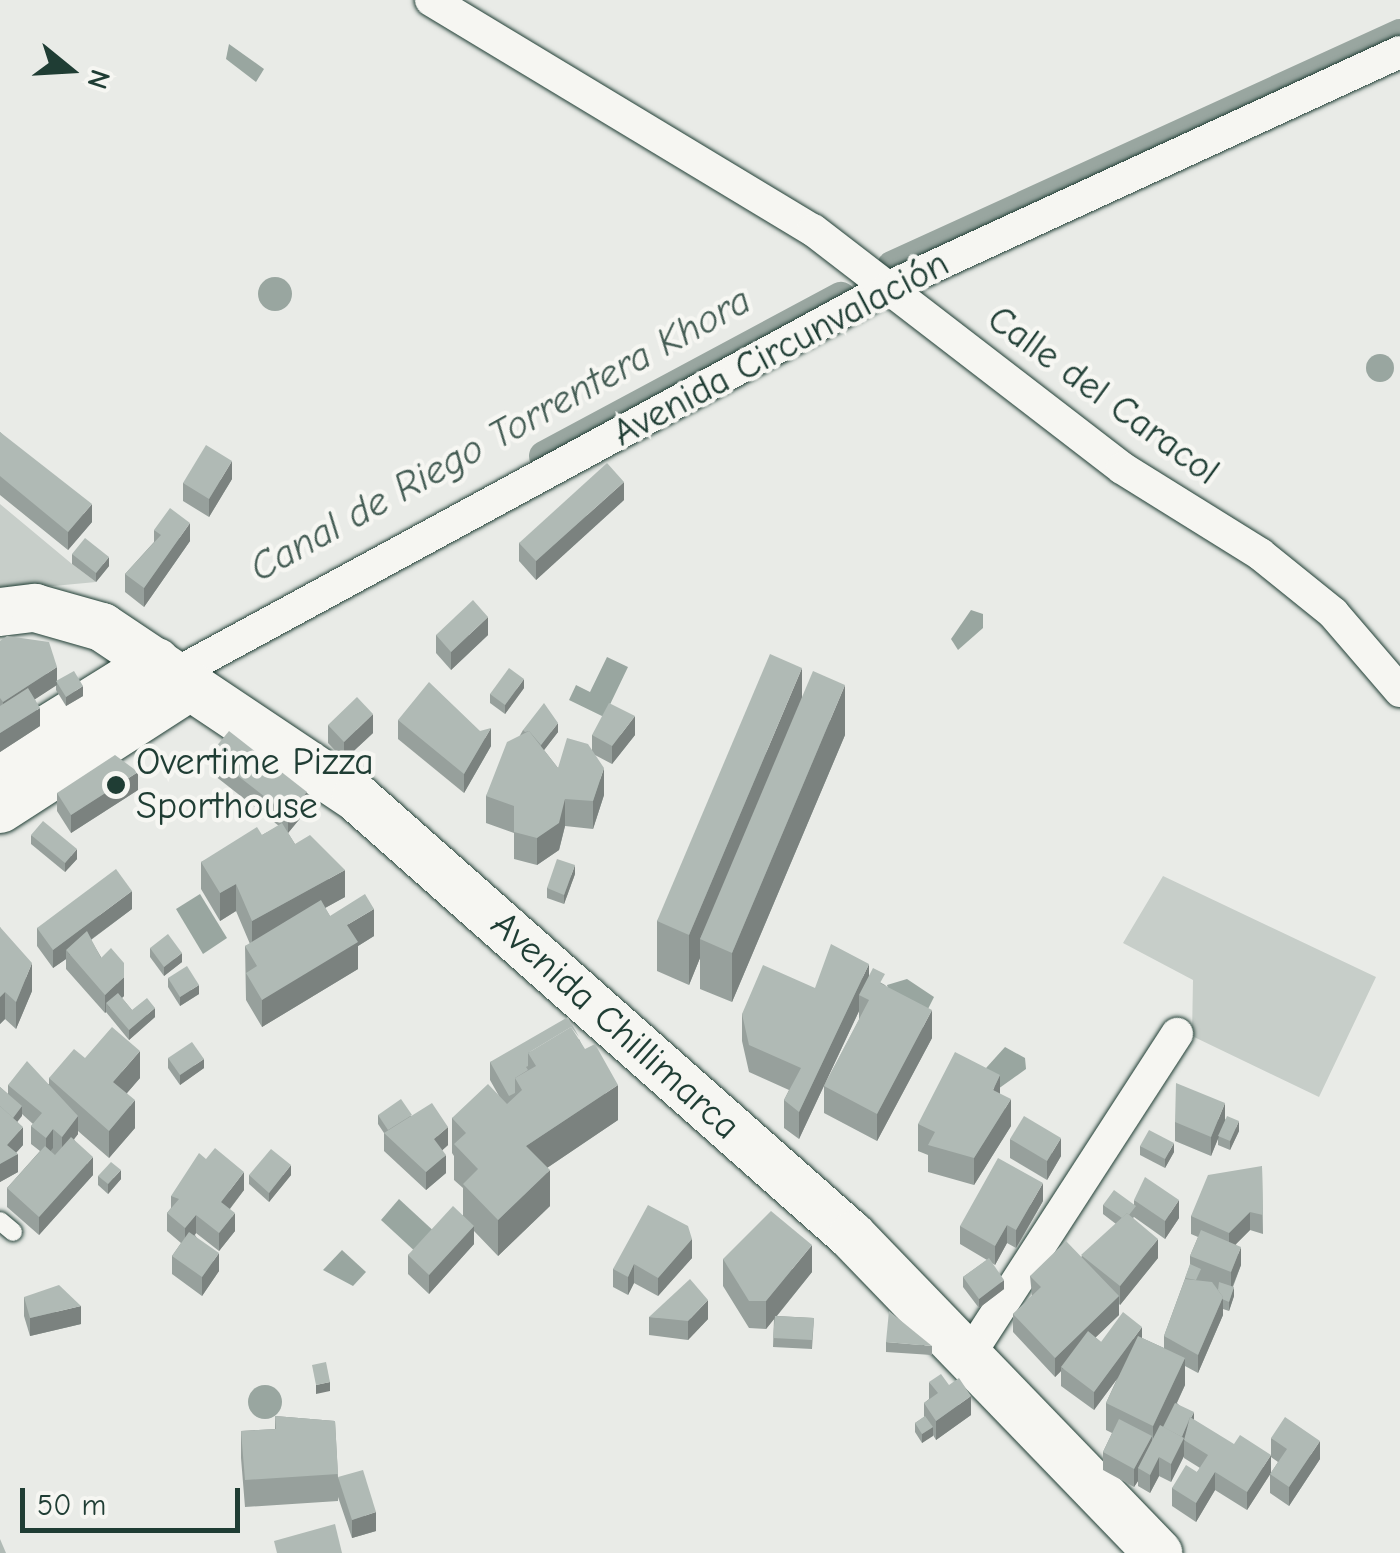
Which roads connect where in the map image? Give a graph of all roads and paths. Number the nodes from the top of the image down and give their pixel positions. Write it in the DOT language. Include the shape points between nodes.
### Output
graph roads {
  1 [pos="431,0"];
  2 [pos="1400,52"];
  3 [pos="889,288"];
  4 [pos="0,612"];
  5 [pos="174,674"];
  6 [pos="1400,692"];
  7 [pos="0,759"];
  8 [pos="0,809"];
  9 [pos="1177,1034"];
  10 [pos="968,1357"];
  11 [pos="1158,1553"];
  1 -- 3 [label="street, Calle del Caracol" via="814,230"];
  2 -- 3 [label="street, Avenida Circunvalación"];
  3 -- 5 [label="street, Avenida Circunvalación"];
  3 -- 6 [label="street, Calle del Caracol" via="1122,468 1334,612"];
  4 -- 5 [label="street, Avenida Chillimarca" via="68,614"];
  5 -- 7 [label="street, Avenida Circunvalación"];
  5 -- 8 [label="street, Avenida Circunvalación"];
  5 -- 10 [label="street, Avenida Chillimarca" via="400,834 852,1236"];
  9 -- 10 [label="street"];
  10 -- 11 [label="street, Avenida Chillimarca"];
}
